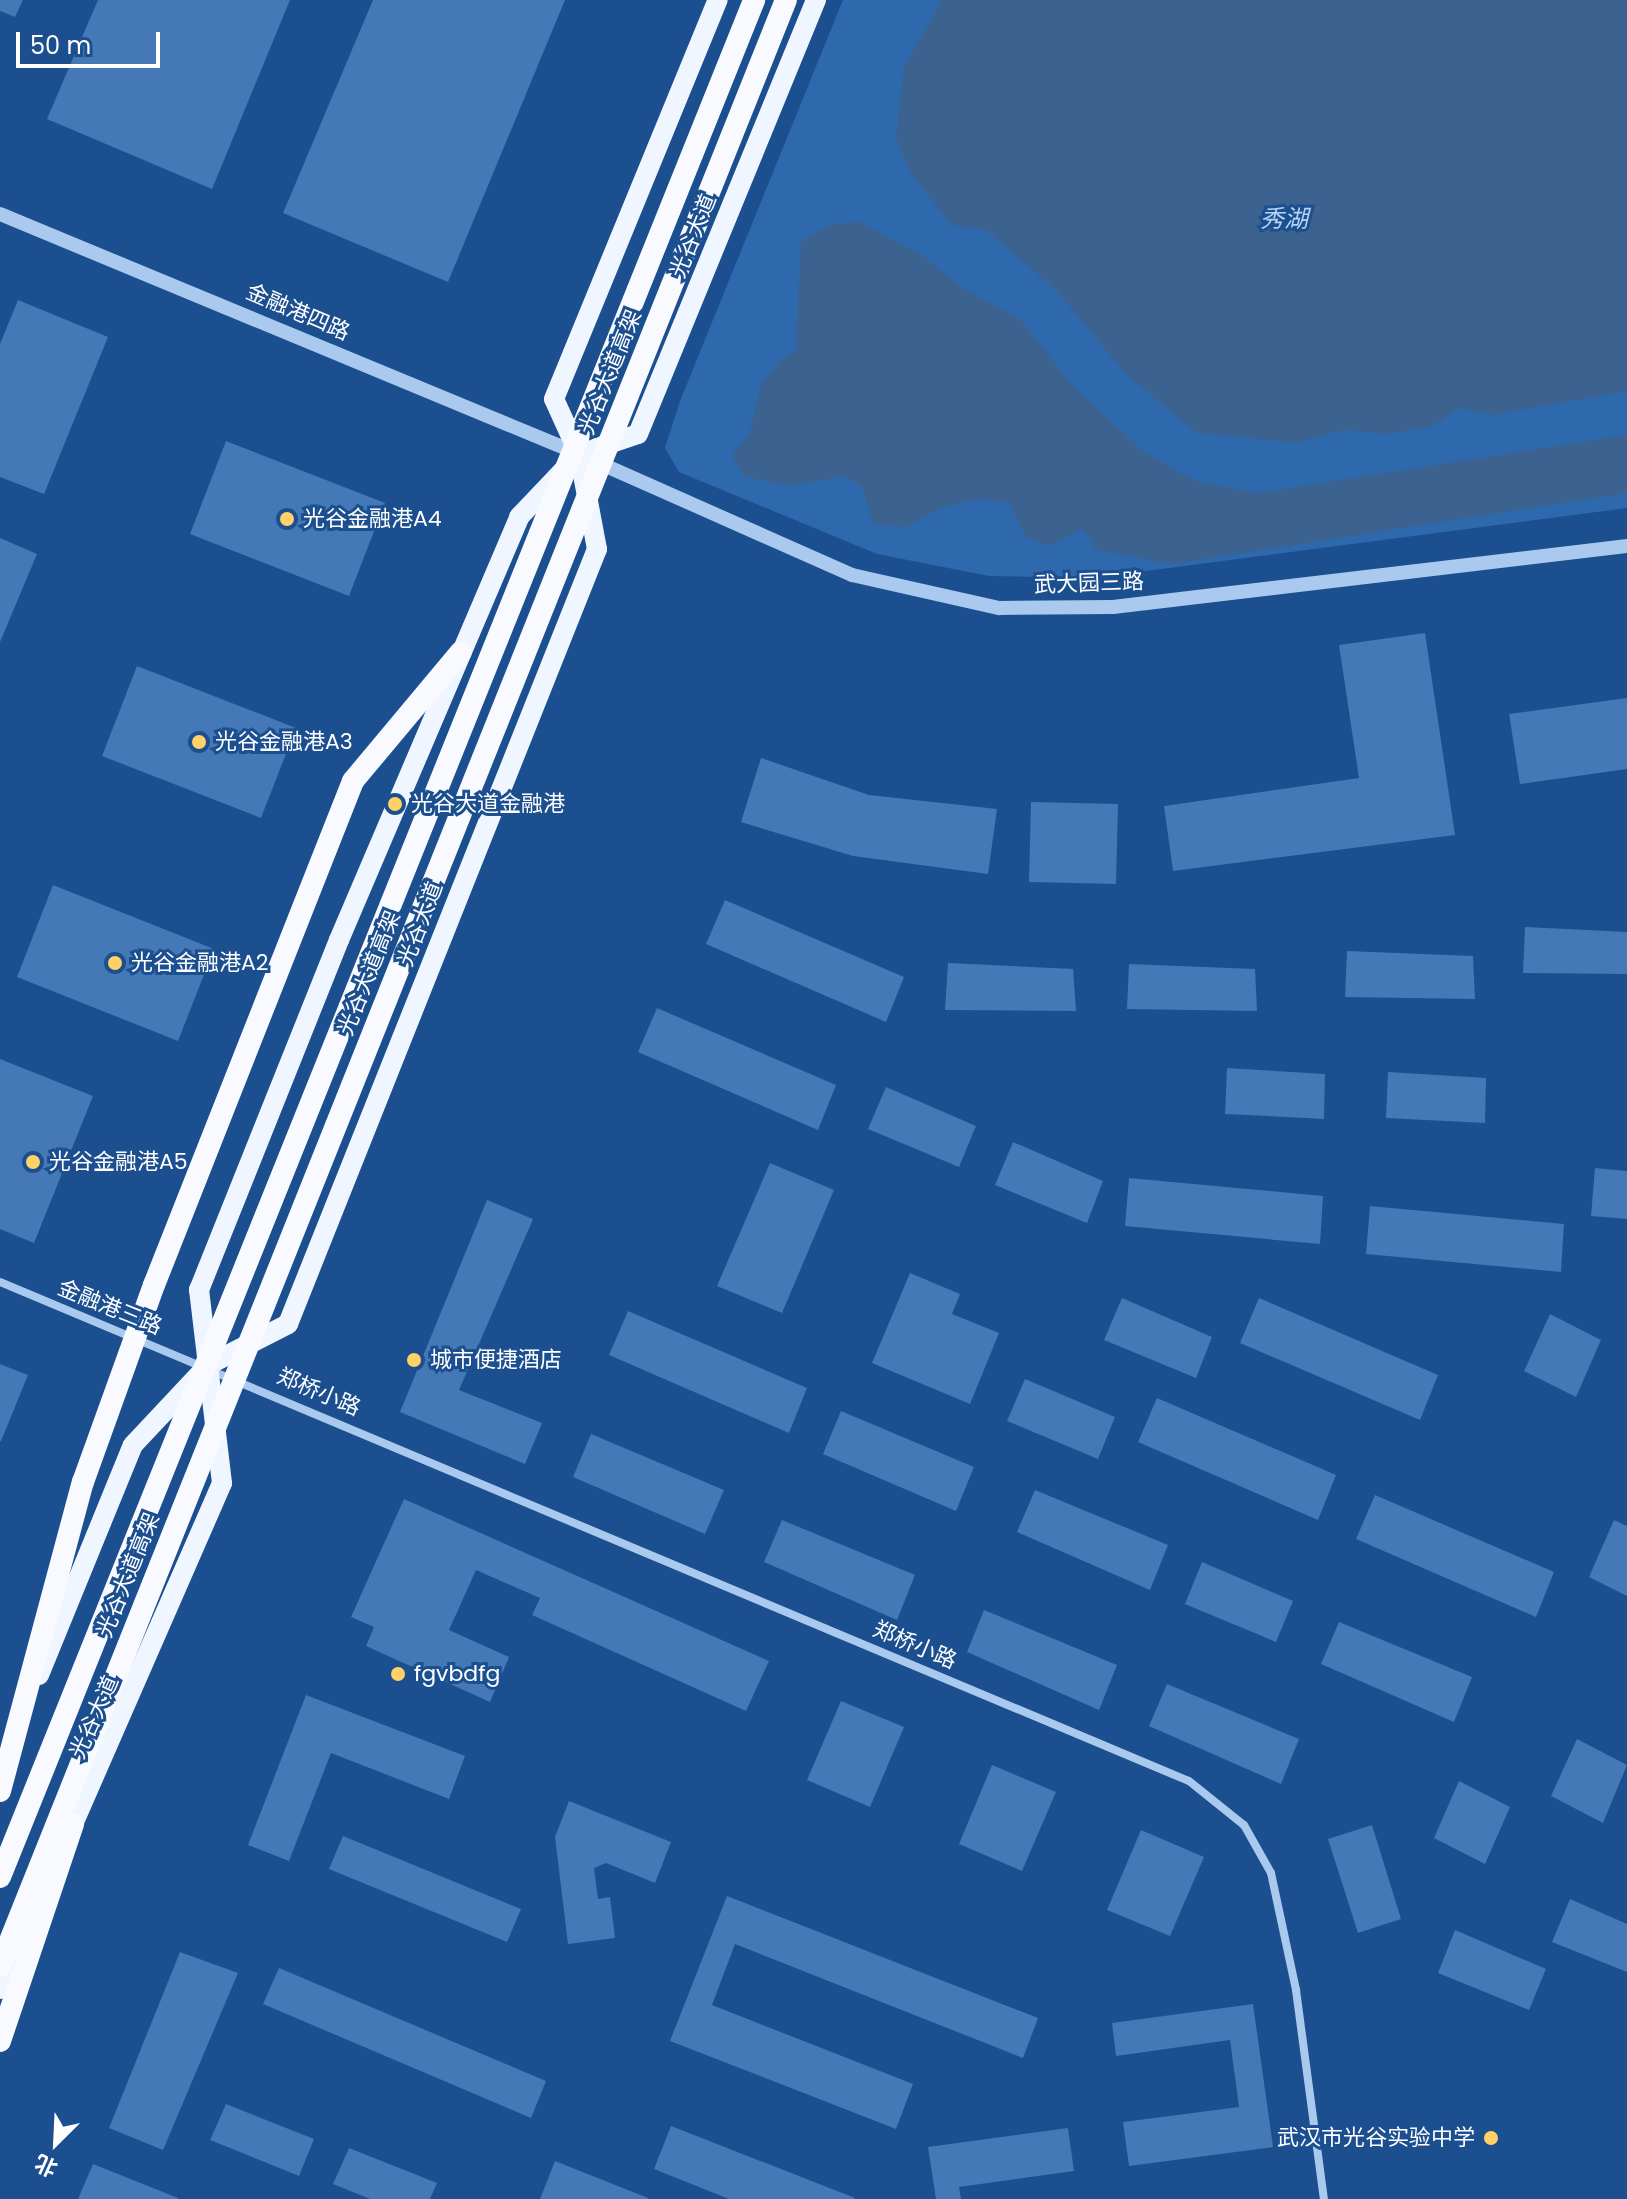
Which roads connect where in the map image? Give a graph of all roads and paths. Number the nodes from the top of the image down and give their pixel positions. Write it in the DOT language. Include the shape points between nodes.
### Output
graph roads {
  1 [pos="718,0"];
  2 [pos="754,0"];
  3 [pos="786,0"];
  4 [pos="816,0"];
  5 [pos="0,214"];
  6 [pos="579,454"];
  7 [pos="1627,546"];
  8 [pos="461,652"];
  9 [pos="0,1282"];
  10 [pos="208,1365"];
  11 [pos="0,1771"];
  12 [pos="0,1791"];
  13 [pos="73,1824"];
  14 [pos="0,1877"];
  15 [pos="0,1966"];
  16 [pos="0,1989"];
  17 [pos="0,2041"];
  18 [pos="1324,2199"];
  1 -- 6 [label="main road, 光谷大道" via="554,399"];
  2 -- 14 [label="highway, 光谷大道高架"];
  3 -- 15 [label="highway, 光谷大道高架"];
  4 -- 6 [label="main road, 光谷大道" via="638,434"];
  5 -- 6 [label="street, 金融港四路"];
  6 -- 7 [label="street, 武大园三路" via="852,575 999,608 1113,607"];
  6 -- 8 [label="main road, 光谷大道" via="519,517"];
  6 -- 10 [label="main road, 光谷大道" via="597,549 438,941 351,1174 288,1324"];
  8 -- 10 [label="main road, 光谷大道" via="199,1290"];
  8 -- 12 [label="highway" via="353,781 83,1482"];
  9 -- 10 [label="street, 金融港三路"];
  10 -- 11 [label="main road, 光谷大道" via="133,1445"];
  10 -- 13 [label="main road, 光谷大道" via="222,1483"];
  10 -- 18 [label="street, 郑桥小路" via="1189,1781 1244,1825 1271,1873 1296,1990"];
  13 -- 16 [label="main road, 光谷大道"];
  13 -- 17 [label="highway"];
}
